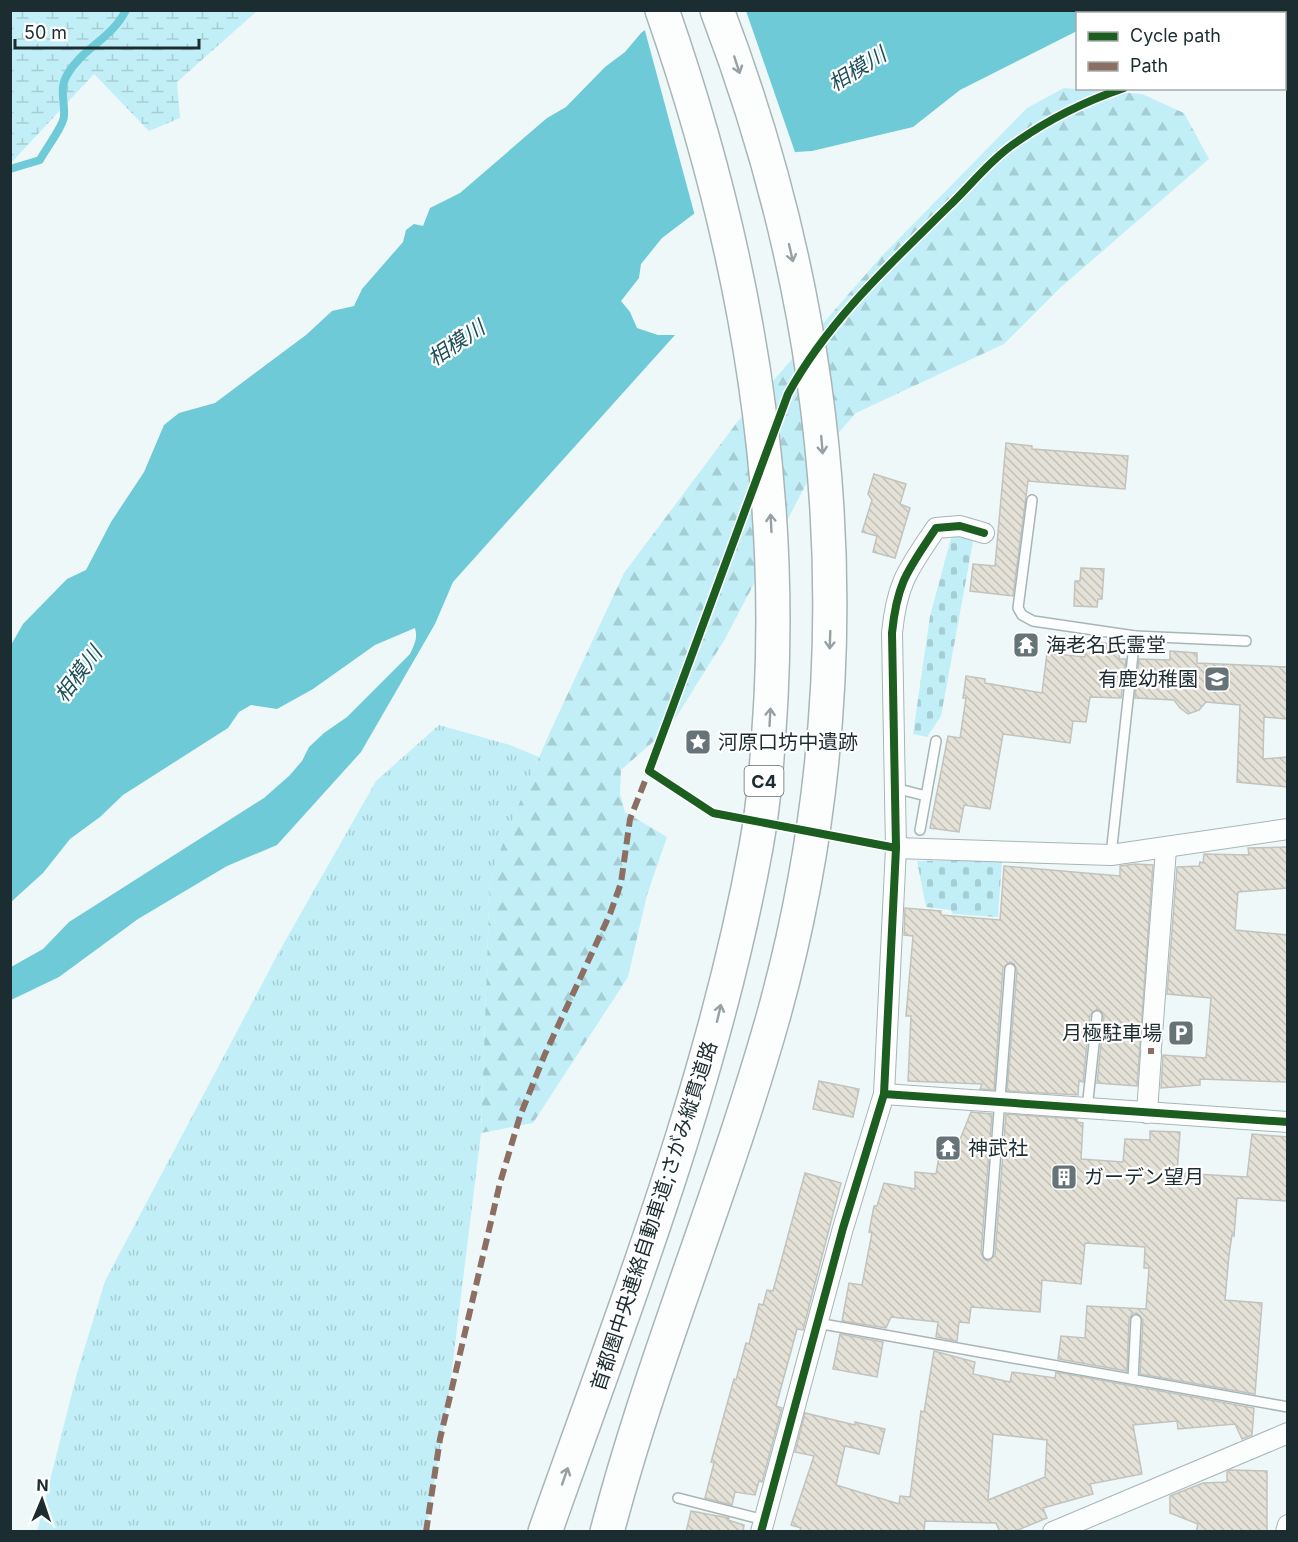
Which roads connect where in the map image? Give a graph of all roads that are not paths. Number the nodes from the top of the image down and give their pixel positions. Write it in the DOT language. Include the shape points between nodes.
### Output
graph roads {
  1 [pos="662,10"];
  2 [pos="717,10"];
  3 [pos="1032,500"];
  4 [pos="984,533"];
  5 [pos="1135,636"];
  6 [pos="1246,641"];
  7 [pos="936,741"];
  8 [pos="895,788"];
  9 [pos="926,796"];
  10 [pos="1287,830"];
  11 [pos="920,831"];
  12 [pos="896,848"];
  13 [pos="1166,849"];
  14 [pos="1111,855"];
  15 [pos="1010,969"];
  16 [pos="1096,1016"];
  17 [pos="884,1095"];
  18 [pos="997,1102"];
  19 [pos="1086,1109"];
  20 [pos="1147,1113"];
  21 [pos="1287,1122"];
  22 [pos="988,1254"];
  23 [pos="1136,1320"];
  24 [pos="817,1323"];
  25 [pos="1133,1379"];
  26 [pos="1287,1407"];
  27 [pos="1287,1433"];
  28 [pos="678,1498"];
  29 [pos="1287,1525"];
  30 [pos="763,1526"];
  31 [pos="545,1532"];
  32 [pos="607,1532"];
  33 [pos="1053,1532"];
  34 [pos="1286,1532"];
  31 -- 1 [label="highway, 首都圏中央連絡自動車道;さがみ縦貫道路 / C4, one-way" via="695,1102 716,1027 754,855 768,749 773,572 762,415 726,223 703,136"];
  2 -- 32 [label="highway, one-way" via="768,161 792,255 807,340 829,520 828,702 811,857 795,935 735,1139 640,1419"];
  3 -- 5 [label="lane" via="1018,608 1022,615 1033,621"];
  4 -- 8 [label="street" via="960,526 936,528 903,578 892,633"];
  5 -- 6 [label="lane"];
  5 -- 14 [label="lane"];
  7 -- 9 [label="lane"];
  8 -- 9 [label="lane"];
  8 -- 12 [label="street"];
  9 -- 11 [label="lane"];
  10 -- 13 [label="street"];
  12 -- 14 [label="street"];
  12 -- 17 [label="street"];
  13 -- 14 [label="street"];
  13 -- 20 [label="street"];
  15 -- 18 [label="lane"];
  16 -- 19 [label="lane"];
  17 -- 18 [label="street"];
  17 -- 24 [label="street"];
  18 -- 19 [label="street"];
  18 -- 22 [label="lane"];
  19 -- 20 [label="street"];
  20 -- 21 [label="street"];
  23 -- 25 [label="lane"];
  24 -- 25 [label="lane"];
  24 -- 30 [label="street"];
  25 -- 26 [label="lane"];
  27 -- 33 [label="street"];
  28 -- 30 [label="lane"];
  29 -- 34 [label="street"];
}
